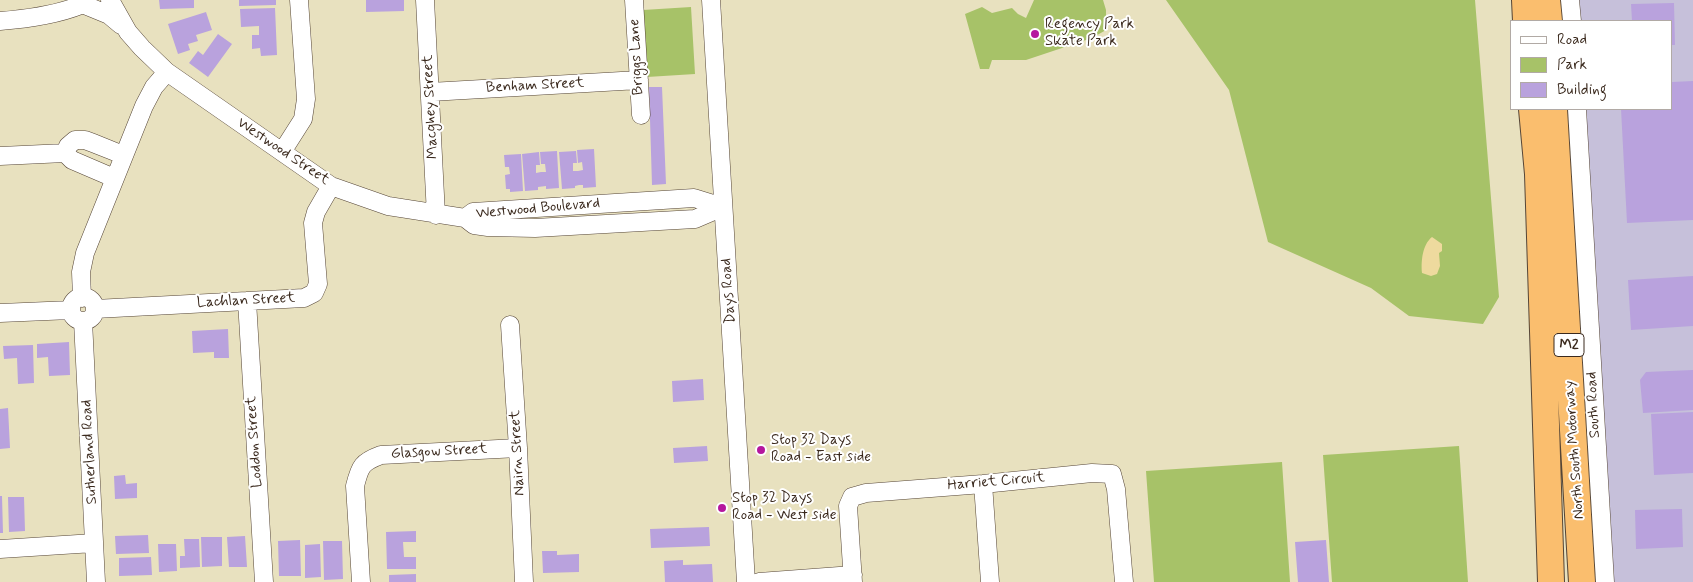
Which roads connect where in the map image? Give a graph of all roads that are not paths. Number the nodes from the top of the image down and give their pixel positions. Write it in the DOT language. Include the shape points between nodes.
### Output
graph roads {
  1 [pos="63,0"];
  2 [pos="110,0"];
  3 [pos="299,0"];
  4 [pos="425,0"];
  5 [pos="634,0"];
  6 [pos="711,0"];
  7 [pos="1525,0"];
  8 [pos="1547,0"];
  9 [pos="1570,0"];
  10 [pos="86,3"];
  11 [pos="49,13"];
  12 [pos="1526,20"];
  13 [pos="1549,20"];
  14 [pos="1572,20"];
  15 [pos="0,21"];
  16 [pos="128,32"];
  17 [pos="166,72"];
  18 [pos="639,80"];
  19 [pos="430,92"];
  20 [pos="1532,110"];
  21 [pos="1554,110"];
  22 [pos="1577,110"];
  23 [pos="641,115"];
  24 [pos="282,152"];
  25 [pos="65,153"];
  26 [pos="123,155"];
  27 [pos="0,156"];
  28 [pos="114,178"];
  29 [pos="332,186"];
  30 [pos="660,200"];
  31 [pos="723,207"];
  32 [pos="436,215"];
  33 [pos="465,218"];
  34 [pos="659,221"];
  35 [pos="247,301"];
  36 [pos="83,309"];
  37 [pos="0,313"];
  38 [pos="510,325"];
  39 [pos="518,448"];
  40 [pos="983,484"];
  41 [pos="1548,520"];
  42 [pos="94,543"];
  43 [pos="0,549"];
  44 [pos="1583,575"];
  45 [pos="853,578"];
  46 [pos="96,582"];
  47 [pos="264,582"];
  48 [pos="361,582"];
  49 [pos="524,582"];
  50 [pos="746,582"];
  51 [pos="759,582"];
  52 [pos="990,582"];
  53 [pos="1124,582"];
  54 [pos="1542,582"];
  55 [pos="1551,582"];
  56 [pos="1605,582"];
  1 -- 11 [label="street"];
  2 -- 16 [label="street, Westwood Street"];
  3 -- 24 [label="street" via="306,99 303,119"];
  4 -- 19 [label="street, Macghey Street"];
  5 -- 18 [label="street, Briggs Lane"];
  6 -- 31 [label="street, Days Road"];
  7 -- 12 [label="highway"];
  8 -- 13 [label="highway"];
  9 -- 14 [label="street"];
  10 -- 11 [label="street" via="66,11"];
  10 -- 16 [label="street, Westwood Street" via="109,15"];
  11 -- 15 [label="street" via="34,18"];
  16 -- 17 [label="street, Westwood Street"];
  17 -- 24 [label="street, Westwood Street"];
  17 -- 26 [label="street, Sutherland Road" via="150,93"];
  18 -- 19 [label="street, Benham Street"];
  18 -- 23 [label="street, Briggs Lane"];
  19 -- 32 [label="street, Macghey Street"];
  20 -- 41 [label="highway, North South Motorway / M2" via="1538,174"];
  21 -- 44 [label="highway, North South Motorway / M2"];
  22 -- 56 [label="street, South Road"];
  24 -- 29 [label="street, Westwood Street"];
  25 -- 26 [label="street" via="75,140 85,140"];
  25 -- 27 [label="street"];
  25 -- 28 [label="street" via="72,160"];
  26 -- 28 [label="street, Sutherland Road"];
  28 -- 36 [label="street, Sutherland Road" via="85,253 81,272"];
  29 -- 32 [label="street, Westwood Street" via="388,206"];
  29 -- 35 [label="street, Lachlan Street" via="313,223 318,284 314,293 304,298"];
  30 -- 31 [label="street, Westwood Boulevard" via="694,198"];
  30 -- 33 [label="street, Westwood Boulevard" via="473,212"];
  30 -- 34 [label="street" via="662,214"];
  31 -- 34 [label="street, Westwood Boulevard" via="695,219"];
  31 -- 50 [label="street, Days Road"];
  32 -- 33 [label="street, Westwood Street"];
  33 -- 34 [label="street, Westwood Boulevard" via="474,225 488,227 535,228"];
  35 -- 36 [label="street, Lachlan Street"];
  35 -- 47 [label="street, Loddon Street"];
  36 -- 37 [label="street, Lachlan Street"];
  36 -- 42 [label="street, Sutherland Road"];
  38 -- 39 [label="street, Nairn Street"];
  39 -- 48 [label="street, Glasgow Street" via="381,455 366,461 358,471 355,486"];
  39 -- 49 [label="street, Nairn Street"];
  40 -- 45 [label="street, Harriet Circuit" via="866,493 852,497 848,506"];
  40 -- 52 [label="street"];
  40 -- 53 [label="street, Harriet Circuit" via="1092,473 1112,474"];
  41 -- 54 [label="highway, M2"];
  41 -- 55 [label="highway, North South Motorway / M2"];
  42 -- 43 [label="street"];
  42 -- 46 [label="street, Sutherland Road"];
  45 -- 51 [label="street, Harriet Circuit"];
}
